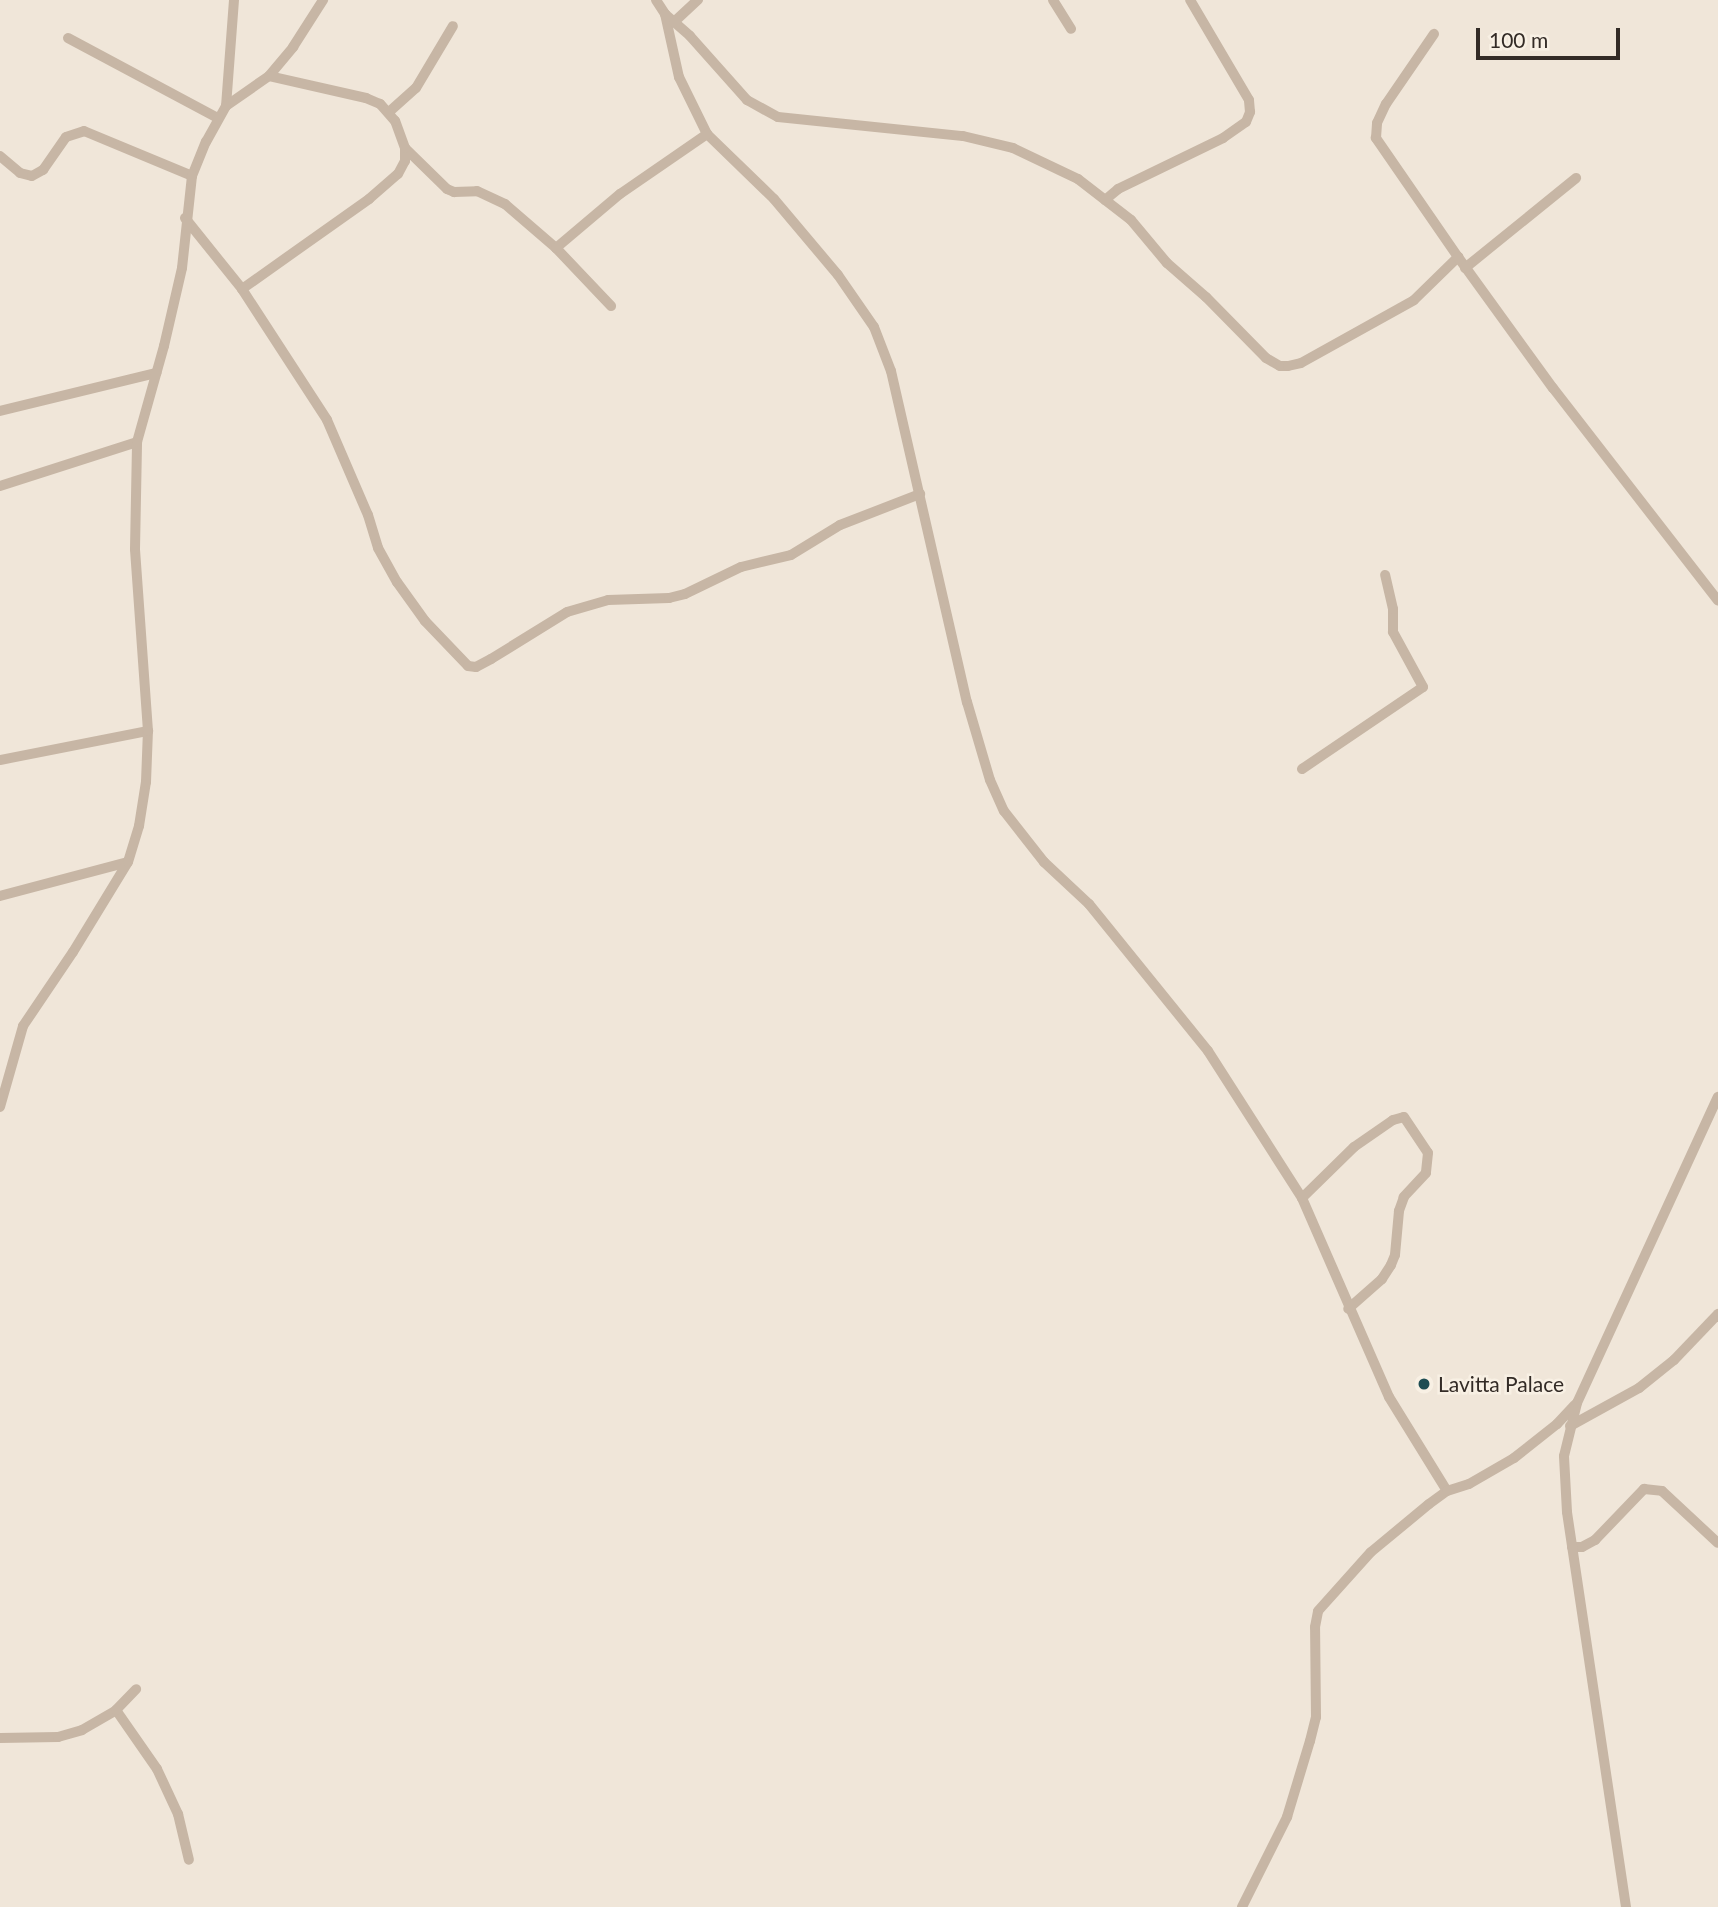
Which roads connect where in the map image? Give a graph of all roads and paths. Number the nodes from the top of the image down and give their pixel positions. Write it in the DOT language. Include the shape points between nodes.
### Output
graph roads {
  1 [pos="234,0"];
  2 [pos="323,0"];
  3 [pos="656,0"];
  4 [pos="698,0"];
  5 [pos="1053,0"];
  6 [pos="1190,0"];
  7 [pos="669,18"];
  8 [pos="453,26"];
  9 [pos="1071,29"];
  10 [pos="1434,34"];
  11 [pos="68,38"];
  12 [pos="269,76"];
  13 [pos="226,106"];
  14 [pos="389,112"];
  15 [pos="218,118"];
  16 [pos="707,134"];
  17 [pos="405,148"];
  18 [pos="0,156"];
  19 [pos="192,176"];
  20 [pos="1576,178"];
  21 [pos="1105,200"];
  22 [pos="185,218"];
  23 [pos="556,248"];
  24 [pos="1458,257"];
  25 [pos="1465,268"];
  26 [pos="242,289"];
  27 [pos="611,306"];
  28 [pos="156,373"];
  29 [pos="0,411"];
  30 [pos="137,443"];
  31 [pos="0,486"];
  32 [pos="920,494"];
  33 [pos="1385,575"];
  34 [pos="1718,601"];
  35 [pos="148,731"];
  36 [pos="0,760"];
  37 [pos="1302,769"];
  38 [pos="128,862"];
  39 [pos="0,896"];
  40 [pos="1718,1097"];
  41 [pos="0,1107"];
  42 [pos="1302,1198"];
  43 [pos="1348,1309"];
  44 [pos="1718,1314"];
  45 [pos="1577,1403"];
  46 [pos="1570,1426"];
  47 [pos="1447,1491"];
  48 [pos="1718,1543"];
  49 [pos="1572,1547"];
  50 [pos="135,1689"];
  51 [pos="116,1710"];
  52 [pos="0,1738"];
  53 [pos="189,1860"];
  54 [pos="1242,1907"];
  55 [pos="1626,1907"];
  1 -- 13 [label="street"];
  2 -- 12 [label="street"];
  3 -- 7 [label="street"];
  4 -- 7 [label="street"];
  5 -- 9 [label="street"];
  6 -- 21 [label="street" via="1249,100 1246,122"];
  7 -- 16 [label="street" via="678,76"];
  7 -- 21 [label="street" via="747,100 778,117 933,131 1000,145 1044,160"];
  8 -- 14 [label="street" via="416,88"];
  10 -- 24 [label="street" via="1386,104 1376,138"];
  11 -- 15 [label="street"];
  12 -- 13 [label="street"];
  12 -- 14 [label="street" via="366,98"];
  13 -- 15 [label="street"];
  14 -- 17 [label="street"];
  15 -- 19 [label="street"];
  16 -- 23 [label="street" via="620,194"];
  16 -- 32 [label="street" via="774,198 874,327 891,371"];
  17 -- 23 [label="street" via="447,189 477,191 496,199"];
  17 -- 26 [label="street" via="403,168 369,199"];
  18 -- 19 [label="street" via="20,173 32,176 43,170 66,137 84,131"];
  19 -- 22 [label="street"];
  20 -- 25 [label="street"];
  21 -- 24 [label="street" via="1131,220 1167,264 1266,358 1280,366 1301,363 1414,300"];
  22 -- 26 [label="street"];
  22 -- 28 [label="street" via="182,268"];
  23 -- 27 [label="street"];
  24 -- 25 [label="street"];
  25 -- 34 [label="street"];
  26 -- 32 [label="street" via="327,420 378,548 397,582 425,621 468,666 491,659 567,612 608,600 685,594 741,568 791,555 840,525"];
  28 -- 29 [label="street"];
  28 -- 30 [label="street"];
  30 -- 31 [label="street"];
  30 -- 35 [label="street" via="135,549"];
  32 -- 42 [label="street" via="967,702 1004,811 1044,862 1089,904 1208,1051"];
  33 -- 37 [label="street" via="1393,632 1423,687"];
  35 -- 36 [label="street"];
  35 -- 38 [label="street" via="146,782"];
  38 -- 39 [label="street"];
  38 -- 41 [label="street" via="23,1026"];
  40 -- 45 [label="street"];
  42 -- 43 [label="street"];
  42 -- 43 [label="street" via="1354,1147 1393,1120 1404,1117 1428,1153 1426,1173 1399,1211 1391,1265"];
  43 -- 47 [label="street" via="1389,1397"];
  44 -- 46 [label="street" via="1639,1388"];
  45 -- 46 [label="street"];
  45 -- 47 [label="street" via="1514,1458"];
  46 -- 49 [label="street" via="1564,1456"];
  47 -- 54 [label="street" via="1371,1552 1318,1611 1316,1717 1310,1741 1287,1817"];
  48 -- 49 [label="street" via="1661,1491 1644,1489 1595,1540"];
  49 -- 55 [label="street"];
  50 -- 51 [label="street"];
  51 -- 52 [label="street" via="82,1730 58,1737"];
  51 -- 53 [label="street" via="157,1769 178,1814"];
}
